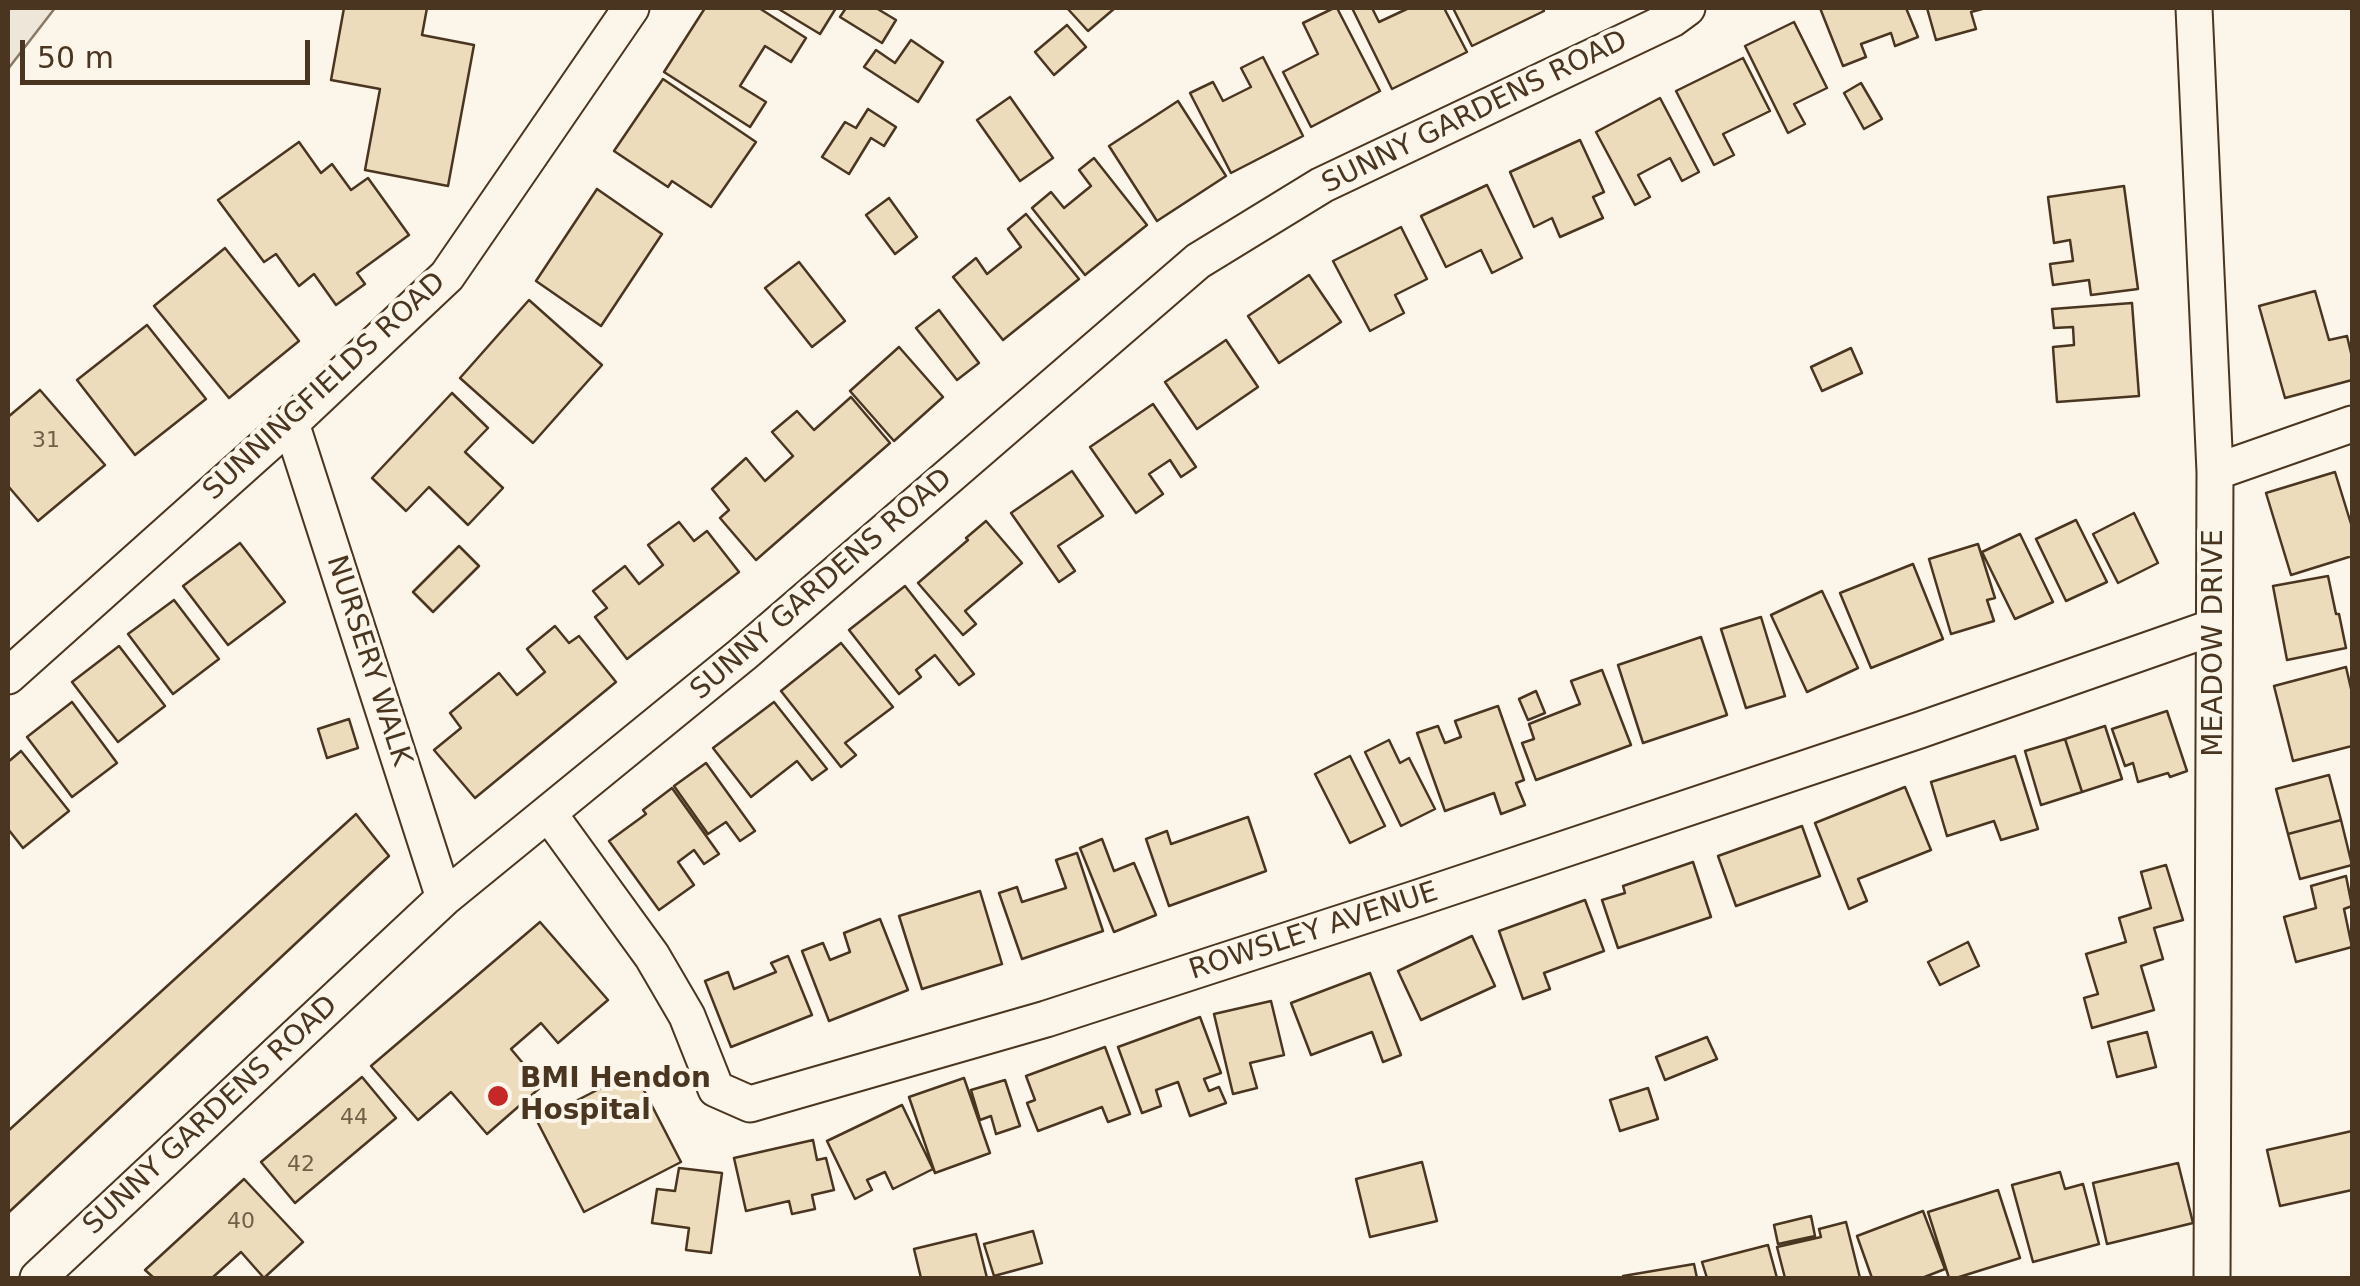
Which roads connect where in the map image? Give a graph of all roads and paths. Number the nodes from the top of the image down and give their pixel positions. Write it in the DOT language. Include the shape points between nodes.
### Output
graph roads {
  1 [pos="631,8"];
  2 [pos="1687,8"];
  3 [pos="2194,8"];
  4 [pos="292,423"];
  5 [pos="2352,424"];
  6 [pos="2216,472"];
  7 [pos="2214,627"];
  8 [pos="8,676"];
  9 [pos="549,814"];
  10 [pos="444,898"];
  11 [pos="38,1278"];
  12 [pos="2212,1278"];
  1 -- 4 [label="street, SUNNINGFIELDS ROAD" via="447,276"];
  2 -- 9 [label="street, SUNNY GARDENS ROAD" via="1322,185 1198,261"];
  3 -- 6 [label="street, MEADOW DRIVE"];
  4 -- 8 [label="street, SUNNINGFIELDS ROAD"];
  4 -- 10 [label="street, NURSERY WALK"];
  5 -- 6 [label="street"];
  6 -- 7 [label="street, MEADOW DRIVE"];
  7 -- 9 [label="street, ROWSLEY AVENUE" via="1415,900 1046,1019 750,1104 716,1089 687,1016 652,956"];
  7 -- 12 [label="street, MEADOW DRIVE"];
  9 -- 10 [label="street, SUNNY GARDENS ROAD"];
  10 -- 11 [label="street, SUNNY GARDENS ROAD"];
}
